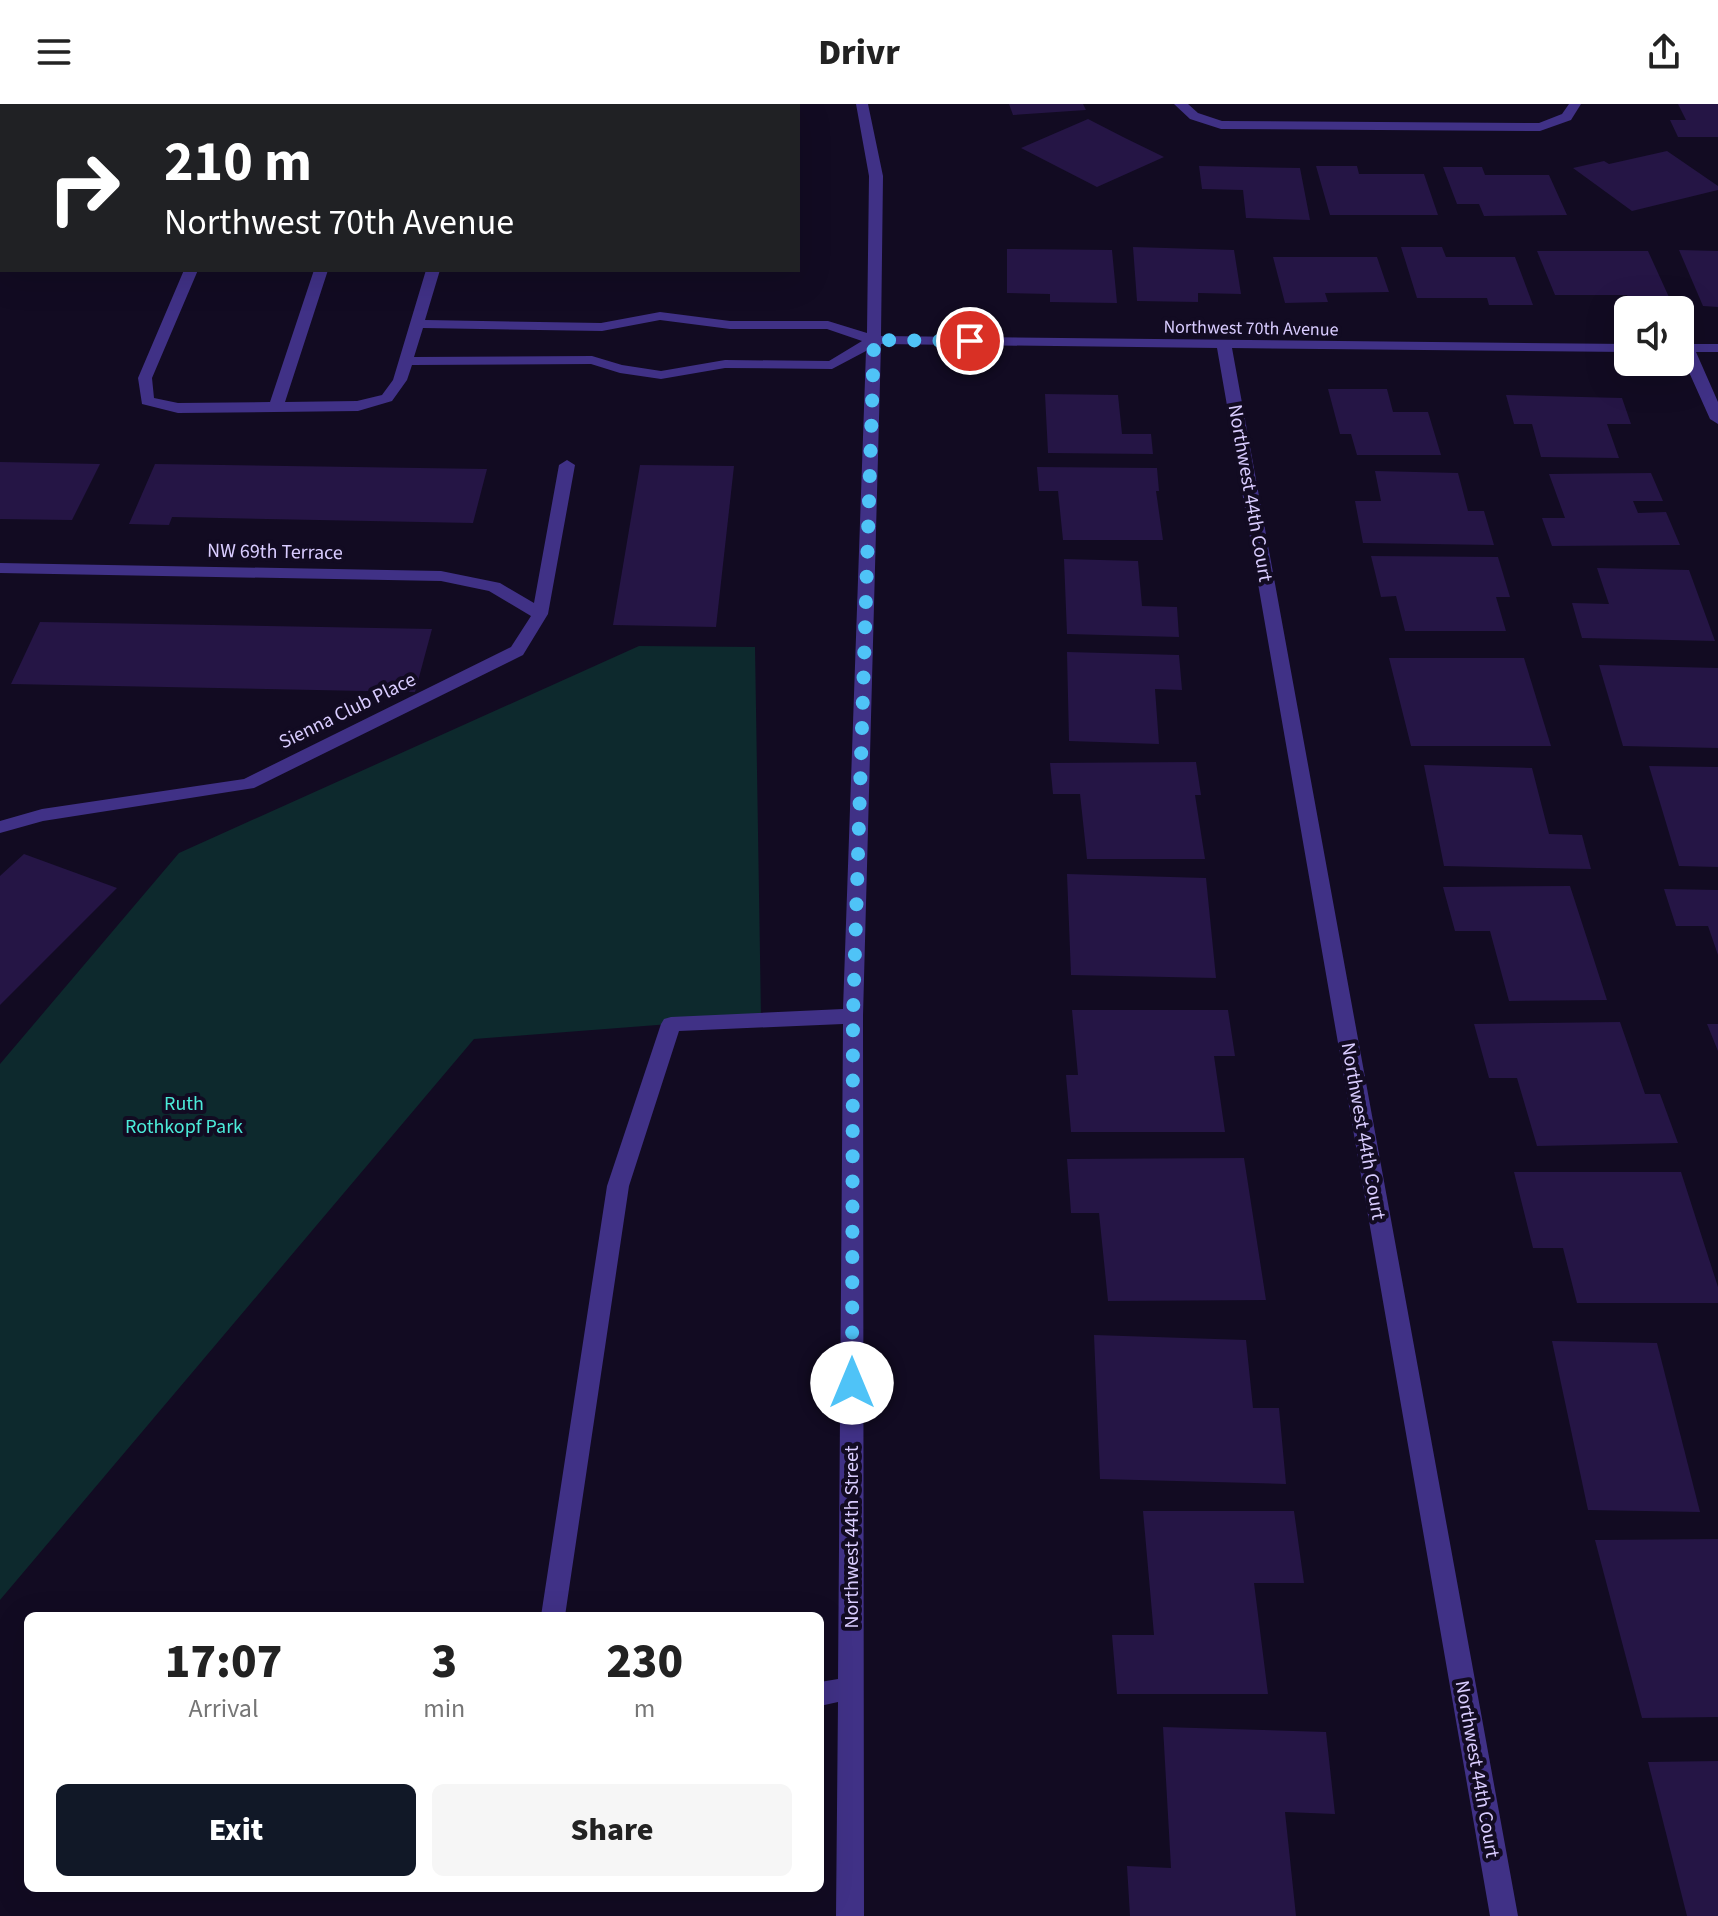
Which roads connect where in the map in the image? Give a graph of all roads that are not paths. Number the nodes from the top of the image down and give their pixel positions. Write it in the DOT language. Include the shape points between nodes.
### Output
graph roads {
  1 [pos="862,104"];
  2 [pos="1180,104"];
  3 [pos="1575,104"];
  4 [pos="190,272"];
  5 [pos="320,272"];
  6 [pos="432,272"];
  7 [pos="417,324"];
  8 [pos="874,340"];
  9 [pos="1224,346"];
  10 [pos="1614,348"];
  11 [pos="1694,348"];
  12 [pos="1718,348"];
  13 [pos="406,361"];
  14 [pos="1694,370"];
  15 [pos="276,406"];
  16 [pos="1718,419"];
  17 [pos="567,465"];
  18 [pos="0,568"];
  19 [pos="540,614"];
  20 [pos="0,827"];
  21 [pos="853,1016"];
  22 [pos="554,1612"];
  23 [pos="851,1688"];
  24 [pos="824,1693"];
  25 [pos="850,1916"];
  26 [pos="1504,1916"];
  1 -- 8 [label="street, Northwest 44th Street" via="876,176"];
  2 -- 3 [label="street" via="1194,116 1221,125 1491,128 1540,127 1567,117"];
  4 -- 15 [label="street" via="145,378 147,401 178,408"];
  5 -- 15 [label="street"];
  6 -- 7 [label="street"];
  7 -- 8 [label="street" via="602,327 660,316 730,325 828,325"];
  7 -- 13 [label="street"];
  8 -- 9 [label="street, Northwest 70th Avenue"];
  8 -- 13 [label="street" via="832,365 725,364 661,375 592,360"];
  8 -- 21 [label="street, Northwest 44th Street"];
  9 -- 10 [label="street, Northwest 70th Avenue"];
  9 -- 26 [label="street, Northwest 44th Court"];
  11 -- 12 [label="street"];
  13 -- 15 [label="street" via="387,398 358,406"];
  14 -- 16 [label="street"];
  17 -- 19 [label="street, Sienna Club Place"];
  18 -- 19 [label="street, NW 69th Terrace" via="441,576 494,587"];
  19 -- 20 [label="street, Sienna Club Place" via="517,651 248,784 42,815"];
  21 -- 22 [label="street" via="671,1024 618,1186"];
  21 -- 23 [label="street, Northwest 44th Street"];
  23 -- 24 [label="street"];
  23 -- 25 [label="street, Northwest 44th Street"];
}
